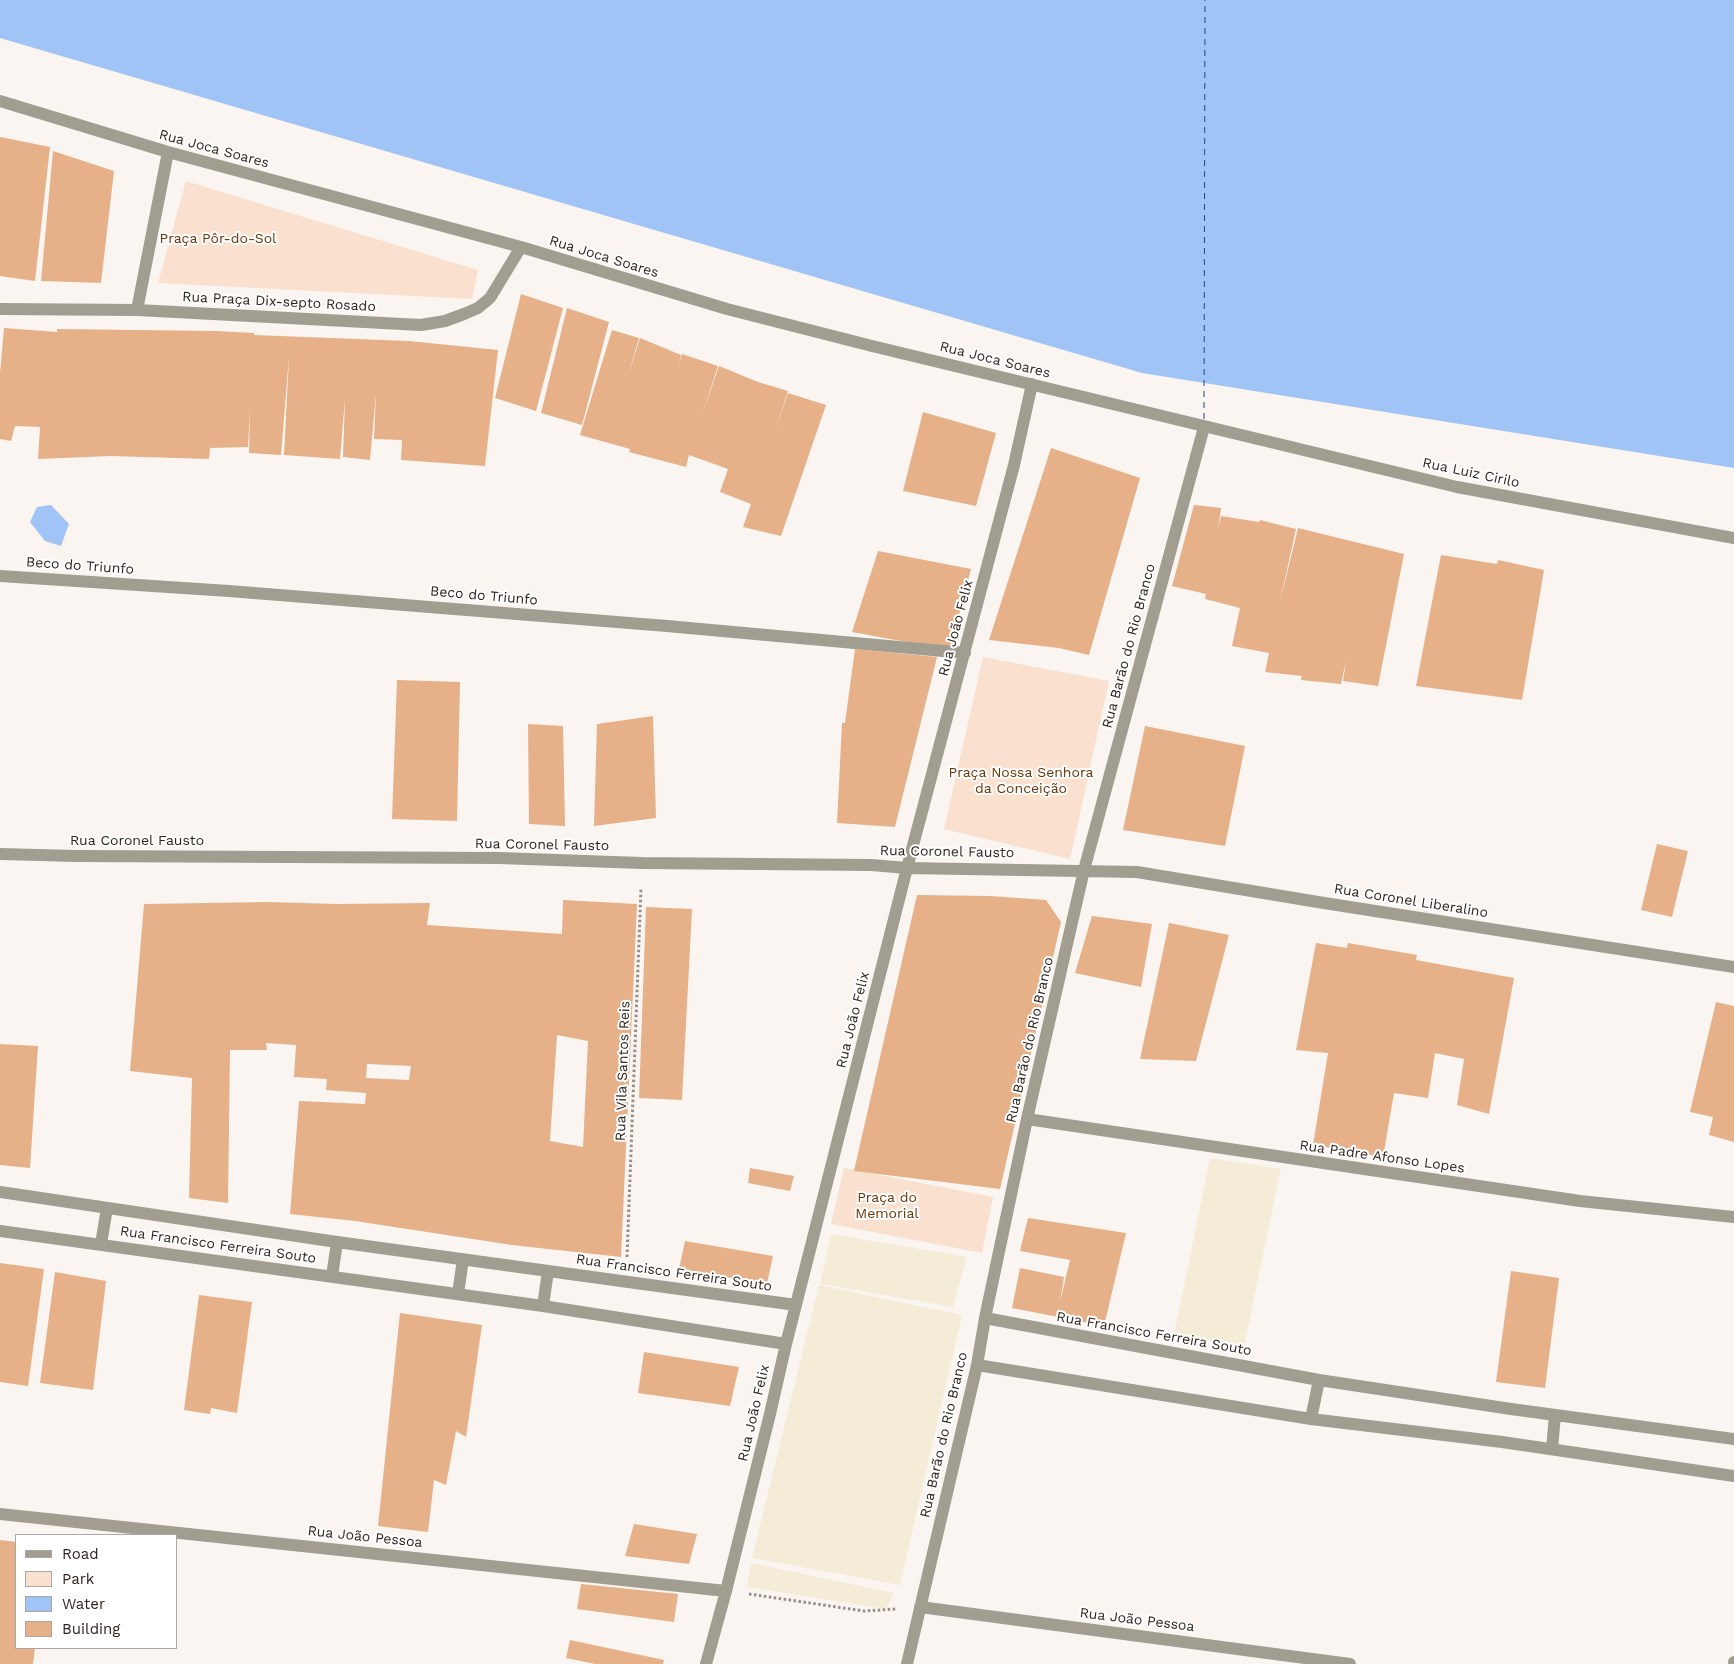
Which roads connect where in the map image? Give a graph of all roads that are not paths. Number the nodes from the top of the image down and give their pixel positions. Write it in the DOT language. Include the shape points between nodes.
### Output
graph roads {
  1 [pos="0,101"];
  2 [pos="168,152"];
  3 [pos="521,247"];
  4 [pos="0,309"];
  5 [pos="137,310"];
  6 [pos="1032,384"];
  7 [pos="1204,427"];
  8 [pos="1734,538"];
  9 [pos="0,576"];
  10 [pos="965,653"];
  11 [pos="0,854"];
  12 [pos="907,868"];
  13 [pos="1084,870"];
  14 [pos="1734,967"];
  15 [pos="1027,1119"];
  16 [pos="0,1192"];
  17 [pos="107,1208"];
  18 [pos="1734,1218"];
  19 [pos="0,1231"];
  20 [pos="337,1242"];
  21 [pos="101,1244"];
  22 [pos="463,1259"];
  23 [pos="548,1271"];
  24 [pos="332,1276"];
  25 [pos="458,1294"];
  26 [pos="796,1305"];
  27 [pos="543,1306"];
  28 [pos="985,1318"];
  29 [pos="786,1344"];
  30 [pos="977,1365"];
  31 [pos="1318,1380"];
  32 [pos="1555,1414"];
  33 [pos="1311,1419"];
  34 [pos="1734,1439"];
  35 [pos="1552,1449"];
  36 [pos="1734,1476"];
  37 [pos="0,1514"];
  38 [pos="726,1590"];
  39 [pos="920,1607"];
  40 [pos="706,1664"];
  41 [pos="907,1664"];
  42 [pos="1350,1664"];
  1 -- 2 [label="street, Rua Joca Soares"];
  2 -- 3 [label="street, Rua Joca Soares"];
  2 -- 5 [label="street"];
  3 -- 5 [label="street, Rua Praça Dix-septo Rosado" via="490,298 478,308 445,321 421,325"];
  3 -- 6 [label="street, Rua Joca Soares" via="727,309"];
  4 -- 5 [label="street, Rua Praça Dix-septo Rosado"];
  6 -- 7 [label="street, Rua Joca Soares"];
  6 -- 10 [label="street, Rua João Felix"];
  7 -- 8 [label="street, Rua Luiz Cirilo" via="1457,487"];
  7 -- 13 [label="street, Rua Barão do Rio Branco"];
  9 -- 10 [label="street, Beco do Triunfo" via="647,624"];
  10 -- 12 [label="street, Rua João Felix"];
  11 -- 12 [label="street, Rua Coronel Fausto" via="499,858"];
  12 -- 13 [label="street, Rua Coronel Fausto"];
  12 -- 26 [label="street, Rua João Felix"];
  13 -- 14 [label="street, Rua Coronel Liberalino" via="1137,872"];
  13 -- 15 [label="street, Rua Barão do Rio Branco"];
  15 -- 18 [label="street, Rua Padre Afonso Lopes" via="1580,1201"];
  15 -- 28 [label="street, Rua Barão do Rio Branco"];
  16 -- 17 [label="street, Rua Francisco Ferreira Souto"];
  17 -- 20 [label="street, Rua Francisco Ferreira Souto"];
  17 -- 21 [label="street, Rua Francisco Ferreira Souto"];
  19 -- 21 [label="street, Rua Francisco Ferreira Souto"];
  20 -- 22 [label="street, Rua Francisco Ferreira Souto"];
  20 -- 24 [label="street, Rua Francisco Ferreira Souto"];
  21 -- 24 [label="street, Rua Francisco Ferreira Souto"];
  22 -- 23 [label="street, Rua Francisco Ferreira Souto"];
  22 -- 25 [label="street"];
  23 -- 26 [label="street, Rua Francisco Ferreira Souto"];
  23 -- 27 [label="street"];
  24 -- 25 [label="street, Rua Francisco Ferreira Souto"];
  25 -- 27 [label="street, Rua Francisco Ferreira Souto"];
  26 -- 29 [label="street, Rua João Felix"];
  27 -- 29 [label="street, Rua Francisco Ferreira Souto"];
  28 -- 30 [label="street, Rua Barão do Rio Branco"];
  28 -- 31 [label="street, Rua Francisco Ferreira Souto"];
  29 -- 38 [label="street, Rua João Felix"];
  30 -- 33 [label="street"];
  30 -- 39 [label="street, Rua Barão do Rio Branco"];
  31 -- 32 [label="street, Rua Francisco Ferreira Souto"];
  31 -- 33 [label="street"];
  32 -- 34 [label="street, Rua Francisco Ferreira Souto"];
  32 -- 35 [label="street"];
  33 -- 35 [label="street"];
  35 -- 36 [label="street"];
  37 -- 38 [label="street, Rua João Pessoa"];
  38 -- 40 [label="street, Rua João Felix"];
  39 -- 41 [label="street, Rua Barão do Rio Branco"];
  39 -- 42 [label="street, Rua João Pessoa"];
}
